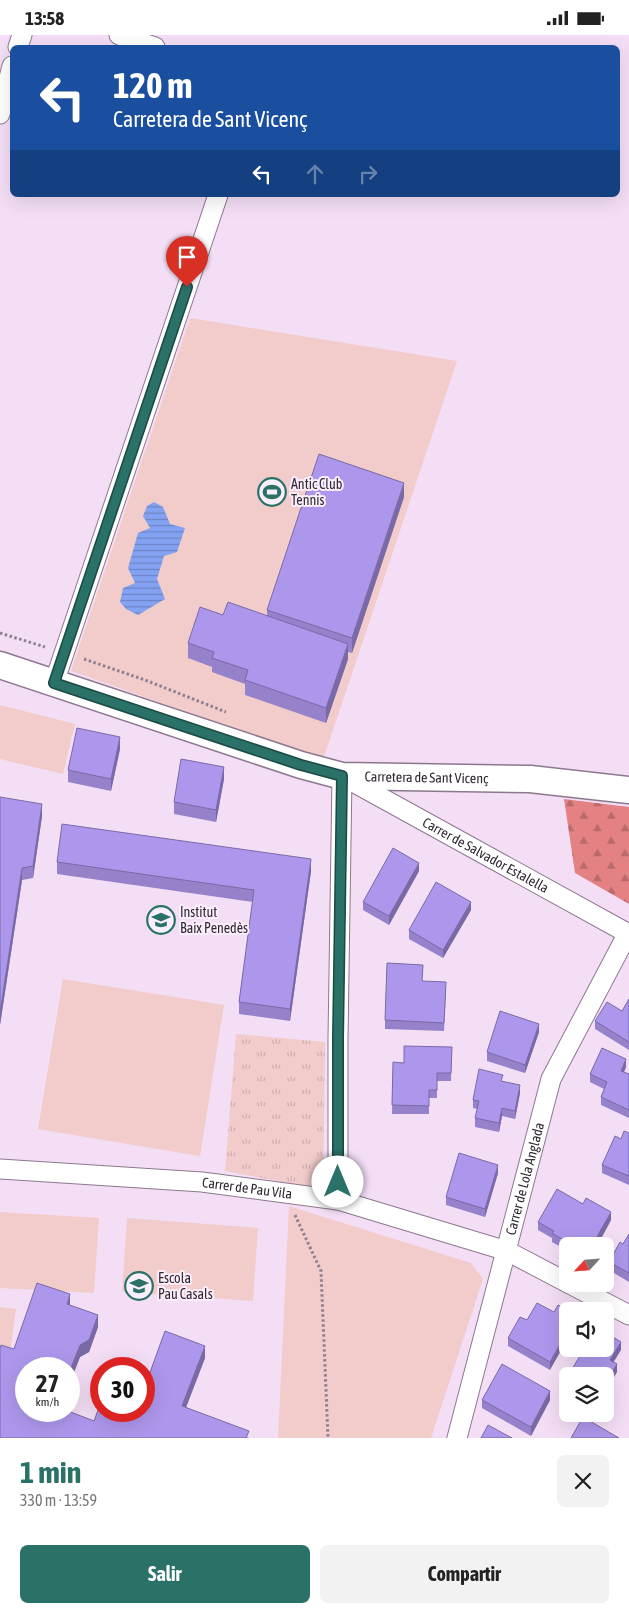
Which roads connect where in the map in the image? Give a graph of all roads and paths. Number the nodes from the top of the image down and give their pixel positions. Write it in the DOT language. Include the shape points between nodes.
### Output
graph roads {
  1 [pos="120,35"];
  2 [pos="149,45"];
  3 [pos="10,74"];
  4 [pos="0,114"];
  5 [pos="217,197"];
  6 [pos="0,633"];
  7 [pos="64,653"];
  8 [pos="0,665"];
  9 [pos="54,683"];
  10 [pos="235,715"];
  11 [pos="342,776"];
  12 [pos="629,790"];
  13 [pos="628,933"];
  14 [pos="0,1169"];
  15 [pos="286,1193"];
  16 [pos="338,1200"];
  17 [pos="507,1251"];
  18 [pos="559,1278"];
  19 [pos="588,1293"];
  20 [pos="629,1315"];
  21 [pos="328,1438"];
  22 [pos="457,1438"];
  1 -- 2 [label="street"];
  3 -- 4 [label="street"];
  5 -- 7 [label="street"];
  6 -- 7 [label="path"];
  7 -- 9 [label="street"];
  7 -- 10 [label="path"];
  8 -- 9 [label="street, Carretera de Sant Vicenç"];
  9 -- 11 [label="street, Carretera de Sant Vicenç"];
  11 -- 12 [label="street, Carretera de Sant Vicenç" via="530,779"];
  11 -- 13 [label="street, Carrer de Salvador Estalella"];
  11 -- 16 [label="street"];
  13 -- 17 [label="street, Carrer de Lola Anglada" via="552,1079"];
  14 -- 15 [label="street, Carrer de Pau Vila" via="202,1182"];
  15 -- 16 [label="street, Carrer de Pau Vila"];
  15 -- 21 [label="path" via="321,1271"];
  16 -- 17 [label="street, Carrer de Pau Vila"];
  17 -- 18 [label="street, Carrer de Pau Vila"];
  17 -- 22 [label="street, Carrer de Lola Anglada"];
  19 -- 20 [label="street, Carrer de Pau Vila"];
}
